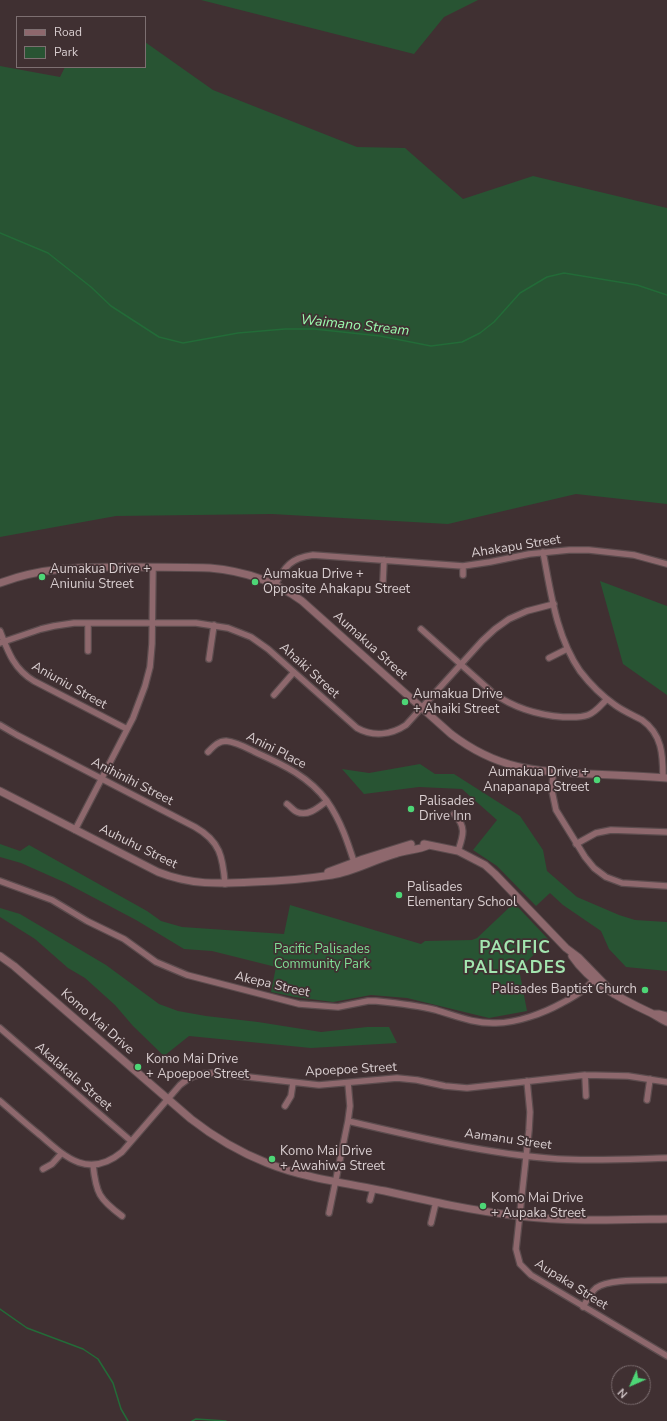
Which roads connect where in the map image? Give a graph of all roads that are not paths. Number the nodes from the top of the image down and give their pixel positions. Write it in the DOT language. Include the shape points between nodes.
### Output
graph roads {
  1 [pos="543,552"];
  2 [pos="384,560"];
  3 [pos="667,564"];
  4 [pos="463,566"];
  5 [pos="153,567"];
  6 [pos="463,575"];
  7 [pos="383,581"];
  8 [pos="0,583"];
  9 [pos="276,585"];
  10 [pos="554,604"];
  11 [pos="88,623"];
  12 [pos="153,623"];
  13 [pos="214,625"];
  14 [pos="421,629"];
  15 [pos="0,631"];
  16 [pos="2,642"];
  17 [pos="567,649"];
  18 [pos="88,651"];
  19 [pos="549,658"];
  20 [pos="209,659"];
  21 [pos="461,665"];
  22 [pos="294,672"];
  23 [pos="274,695"];
  24 [pos="606,699"];
  25 [pos="422,709"];
  26 [pos="0,725"];
  27 [pos="127,729"];
  28 [pos="208,752"];
  29 [pos="553,773"];
  30 [pos="665,778"];
  31 [pos="101,779"];
  32 [pos="0,791"];
  33 [pos="327,801"];
  34 [pos="287,804"];
  35 [pos="454,814"];
  36 [pos="75,830"];
  37 [pos="667,832"];
  38 [pos="576,844"];
  39 [pos="458,851"];
  40 [pos="355,865"];
  41 [pos="0,880"];
  42 [pos="225,884"];
  43 [pos="667,886"];
  44 [pos="0,956"];
  45 [pos="594,978"];
  46 [pos="653,1014"];
  47 [pos="667,1016"];
  48 [pos="667,1022"];
  49 [pos="0,1028"];
  50 [pos="585,1075"];
  51 [pos="650,1079"];
  52 [pos="527,1081"];
  53 [pos="667,1082"];
  54 [pos="293,1083"];
  55 [pos="348,1083"];
  56 [pos="586,1096"];
  57 [pos="167,1099"];
  58 [pos="647,1100"];
  59 [pos="0,1101"];
  60 [pos="285,1106"];
  61 [pos="348,1121"];
  62 [pos="131,1141"];
  63 [pos="61,1154"];
  64 [pos="526,1155"];
  65 [pos="667,1158"];
  66 [pos="93,1165"];
  67 [pos="43,1169"];
  68 [pos="336,1181"];
  69 [pos="373,1189"];
  70 [pos="370,1200"];
  71 [pos="436,1202"];
  72 [pos="329,1214"];
  73 [pos="122,1216"];
  74 [pos="520,1216"];
  75 [pos="667,1219"];
  76 [pos="432,1223"];
  77 [pos="667,1280"];
  78 [pos="584,1306"];
  79 [pos="667,1356"];
  1 -- 3 [label="street, Ahakapu Street" via="604,551 634,555"];
  1 -- 4 [label="street, Ahakapu Street"];
  1 -- 10 [label="street"];
  2 -- 4 [label="street, Ahakapu Street"];
  2 -- 7 [label="street"];
  2 -- 9 [label="street, Ahakapu Street" via="305,556 286,566"];
  4 -- 6 [label="street, Ahakapu Street"];
  5 -- 8 [label="street, Aumakua Street" via="65,568 31,573"];
  5 -- 9 [label="street, Aumakua Street" via="220,568 251,575"];
  5 -- 12 [label="street"];
  9 -- 25 [label="street, Aumakua Street" via="309,607"];
  10 -- 17 [label="street"];
  10 -- 21 [label="street, Ahaiki Street" via="527,611 502,624"];
  11 -- 12 [label="street, Ahaiki Street"];
  11 -- 16 [label="street, Ahaiki Street" via="54,626"];
  11 -- 18 [label="street"];
  12 -- 13 [label="street, Ahaiki Street"];
  12 -- 27 [label="street" via="148,675 141,699"];
  13 -- 20 [label="street"];
  13 -- 22 [label="street, Ahaiki Street" via="251,637"];
  14 -- 21 [label="street"];
  15 -- 16 [label="street, Aniuniu Street"];
  16 -- 27 [label="street, Aniuniu Street" via="12,661 28,678"];
  17 -- 19 [label="street"];
  17 -- 24 [label="street" via="581,672"];
  21 -- 24 [label="street" via="499,697 520,708 548,716 582,717 596,711"];
  21 -- 25 [label="street, Ahaiki Street"];
  22 -- 23 [label="street"];
  22 -- 25 [label="street, Ahaiki Street" via="357,728 369,733 382,734 400,729"];
  24 -- 30 [label="street" via="642,721 653,731 662,750"];
  25 -- 29 [label="street, Aumakua Street" via="457,739 482,754 517,767"];
  26 -- 31 [label="street, Anihinihi Street"];
  27 -- 31 [label="street"];
  28 -- 33 [label="street, Anini Place" via="217,743 225,741 238,744 297,773 314,786"];
  29 -- 30 [label="street, Aumakua Street"];
  29 -- 38 [label="street" via="554,805"];
  31 -- 36 [label="street"];
  31 -- 42 [label="street, Anihinihi Street" via="207,834 216,844 222,857"];
  32 -- 36 [label="street, Auhuhu Street"];
  33 -- 34 [label="street" via="312,811 302,813"];
  33 -- 40 [label="street, Anini Place" via="340,823"];
  35 -- 39 [label="street" via="463,827"];
  36 -- 42 [label="street, Auhuhu Street" via="166,876 190,882"];
  37 -- 38 [label="street" via="611,830 596,833"];
  38 -- 43 [label="street" via="594,868 614,881 632,885"];
  39 -- 40 [label="street, Auhuhu Street" via="427,846"];
  39 -- 45 [label="street, Auhuhu Street" via="491,870 566,948 575,961"];
  40 -- 42 [label="street, Auhuhu Street" via="331,875"];
  41 -- 45 [label="street, Akepa Street" via="62,905 83,919 124,939 166,968 289,1002 338,1007 376,1001 430,1009 472,1021 498,1023 542,1013 568,1000"];
  44 -- 57 [label="street, Komo Mai Drive"];
  45 -- 46 [label="street, Auhuhu Street" via="614,994"];
  46 -- 47 [label="street, Auhuhu Street"];
  46 -- 48 [label="street, Auhuhu Street"];
  49 -- 62 [label="street, Akalakala Street"];
  50 -- 51 [label="street, Apoepoe Street"];
  50 -- 52 [label="street, Apoepoe Street"];
  50 -- 56 [label="street"];
  51 -- 53 [label="street, Apoepoe Street"];
  51 -- 58 [label="street"];
  52 -- 55 [label="street, Apoepoe Street" via="467,1088 397,1078"];
  52 -- 64 [label="street, Aupaka Street" via="530,1112"];
  54 -- 55 [label="street, Apoepoe Street"];
  54 -- 57 [label="street, Apoepoe Street" via="205,1073 187,1079"];
  54 -- 60 [label="street" via="291,1096"];
  55 -- 61 [label="street"];
  57 -- 62 [label="street, Apoepoe Street"];
  57 -- 68 [label="street, Komo Mai Drive" via="209,1132 252,1157 290,1171"];
  59 -- 63 [label="street"];
  61 -- 64 [label="street, Aamanu Street" via="466,1146"];
  61 -- 68 [label="street"];
  62 -- 66 [label="street, Apoepoe Street" via="116,1156"];
  63 -- 66 [label="street" via="76,1162"];
  63 -- 67 [label="street"];
  64 -- 65 [label="street, Aamanu Street" via="581,1160"];
  64 -- 74 [label="street, Aupaka Street"];
  66 -- 73 [label="street" via="98,1194"];
  68 -- 69 [label="street, Komo Mai Drive"];
  68 -- 72 [label="street"];
  69 -- 70 [label="street"];
  69 -- 71 [label="street, Komo Mai Drive"];
  71 -- 74 [label="street, Komo Mai Drive"];
  71 -- 76 [label="street"];
  74 -- 75 [label="street, Komo Mai Drive" via="592,1221"];
  74 -- 78 [label="street, Aupaka Street" via="516,1249 522,1267"];
  77 -- 78 [label="street" via="605,1284 593,1291"];
  78 -- 79 [label="street, Aupaka Street"];
}
